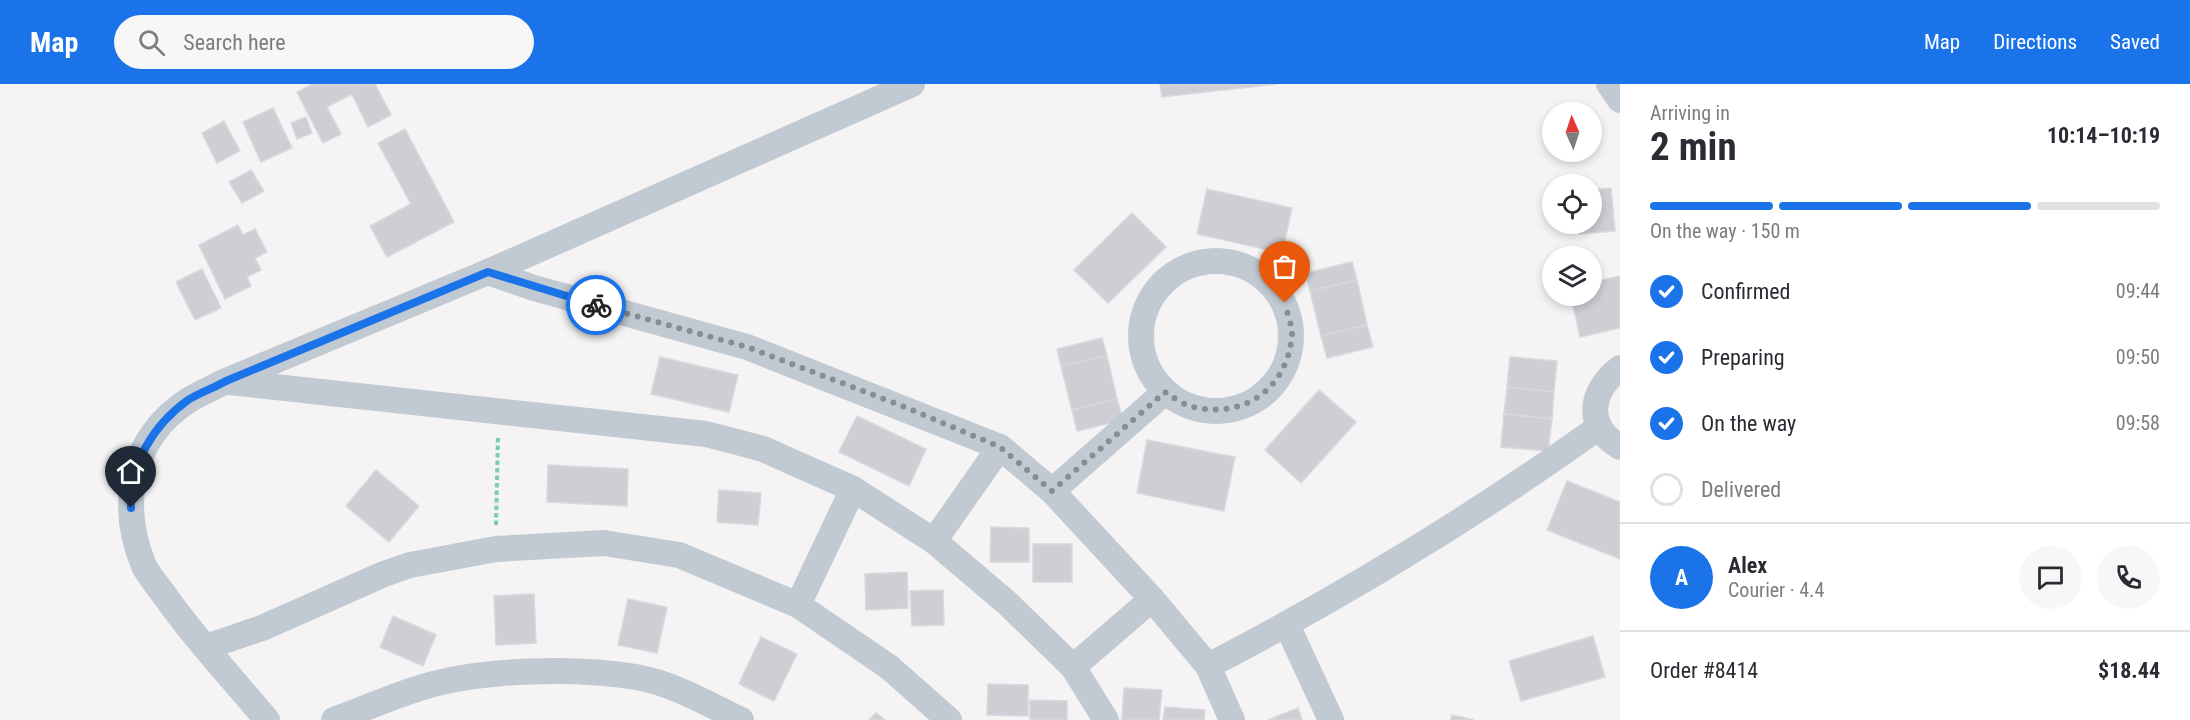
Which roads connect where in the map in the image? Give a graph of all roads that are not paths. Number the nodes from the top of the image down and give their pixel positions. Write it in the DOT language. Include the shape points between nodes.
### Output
graph roads {
  1 [pos="912,84"];
  2 [pos="1609,84"];
  3 [pos="1620,100"];
  4 [pos="488,272"];
  5 [pos="1620,368"];
  6 [pos="226,381"];
  7 [pos="1165,392"];
  8 [pos="1599,427"];
  9 [pos="1000,447"];
  10 [pos="1620,447"];
  11 [pos="853,489"];
  12 [pos="1052,491"];
  13 [pos="934,541"];
  14 [pos="1152,599"];
  15 [pos="798,605"];
  16 [pos="1287,625"];
  17 [pos="206,646"];
  18 [pos="1208,666"];
  19 [pos="1073,667"];
  20 [pos="267,720"];
  21 [pos="334,720"];
  22 [pos="741,720"];
  23 [pos="948,720"];
  24 [pos="1106,720"];
  25 [pos="1232,720"];
  26 [pos="1331,720"];
  1 -- 4 [label="street"];
  2 -- 3 [label="street"];
  4 -- 6 [label="street"];
  4 -- 9 [label="street" via="747,347"];
  5 -- 8 [label="street" via="1597,393"];
  6 -- 11 [label="street" via="706,434 763,449"];
  6 -- 17 [label="street" via="189,400 159,425 137,463 130,489 133,528 145,567"];
  7 -- 7 [label="street" via="1190,407 1220,411 1249,404 1273,386 1288,361 1292,332 1285,303 1267,279 1241,264 1212,260 1183,267 1159,285 1144,310 1140,340 1147,368"];
  7 -- 12 [label="street"];
  8 -- 10 [label="street"];
  8 -- 16 [label="street" via="1521,483"];
  9 -- 12 [label="street"];
  9 -- 13 [label="street"];
  11 -- 13 [label="street"];
  11 -- 15 [label="street"];
  12 -- 14 [label="street"];
  13 -- 19 [label="street" via="1006,602"];
  14 -- 18 [label="street"];
  14 -- 19 [label="street"];
  15 -- 17 [label="street" via="679,555 604,543 496,549 410,565 262,628"];
  15 -- 23 [label="street" via="889,667"];
  16 -- 18 [label="street"];
  16 -- 26 [label="street"];
  17 -- 20 [label="street"];
  18 -- 25 [label="street"];
  19 -- 24 [label="street"];
  21 -- 22 [label="street" via="425,686 498,673 556,672 637,677 689,694"];
}
